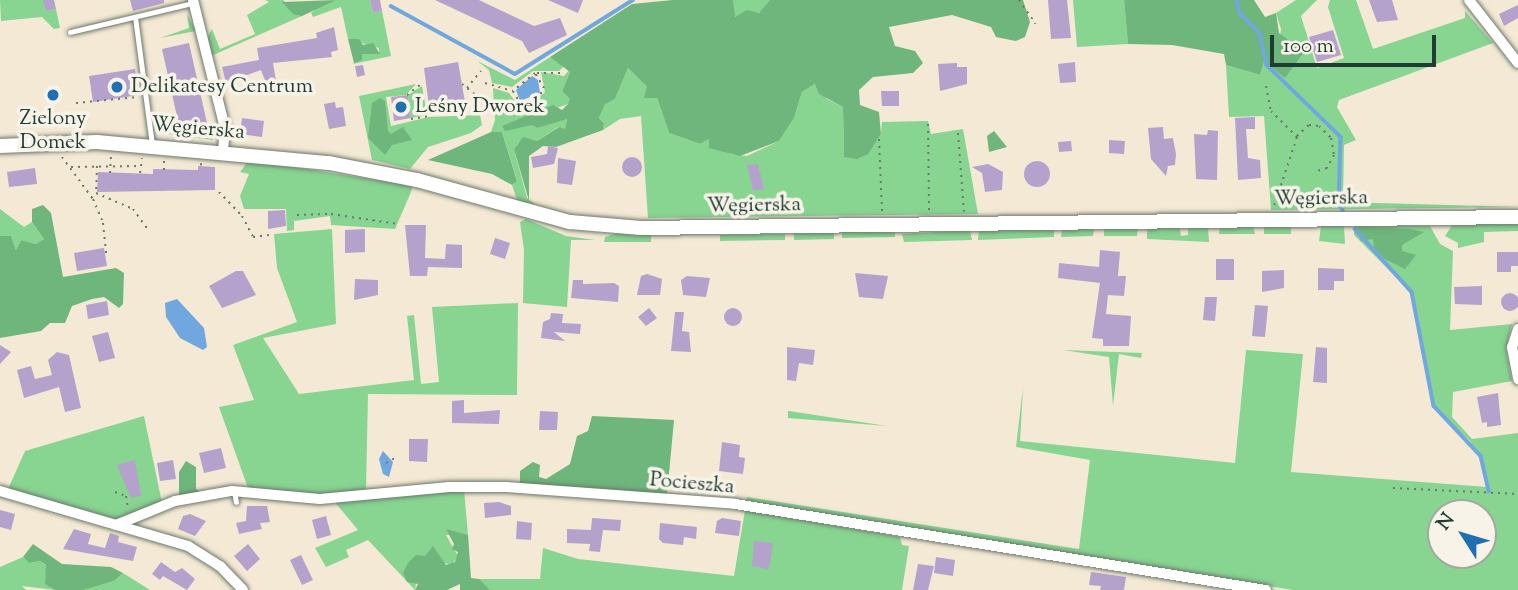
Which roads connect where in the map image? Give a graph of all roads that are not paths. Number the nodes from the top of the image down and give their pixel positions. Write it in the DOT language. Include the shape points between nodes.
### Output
graph roads {
  1 [pos="1469,0"];
  2 [pos="193,2"];
  3 [pos="135,17"];
  4 [pos="70,32"];
  5 [pos="1518,63"];
  6 [pos="0,146"];
  7 [pos="147,152"];
  8 [pos="223,152"];
  9 [pos="1518,218"];
  10 [pos="1518,329"];
  11 [pos="1518,379"];
  12 [pos="0,491"];
  13 [pos="116,525"];
  14 [pos="243,590"];
  15 [pos="1266,590"];
  1 -- 5 [label="street"];
  2 -- 3 [label="lane"];
  2 -- 8 [label="street" via="225,128"];
  3 -- 4 [label="lane"];
  3 -- 7 [label="lane" via="147,96"];
  6 -- 7 [label="main road, Węgierska" via="60,143"];
  7 -- 8 [label="main road, Węgierska"];
  8 -- 9 [label="main road, Węgierska" via="372,170 570,222 641,228"];
  10 -- 11 [label="street" via="1512,346"];
  12 -- 13 [label="street"];
  13 -- 14 [label="street" via="188,546 220,563"];
  13 -- 15 [label="street, Pocieszka" via="175,501 235,497 310,502 472,487 734,504"];
}
